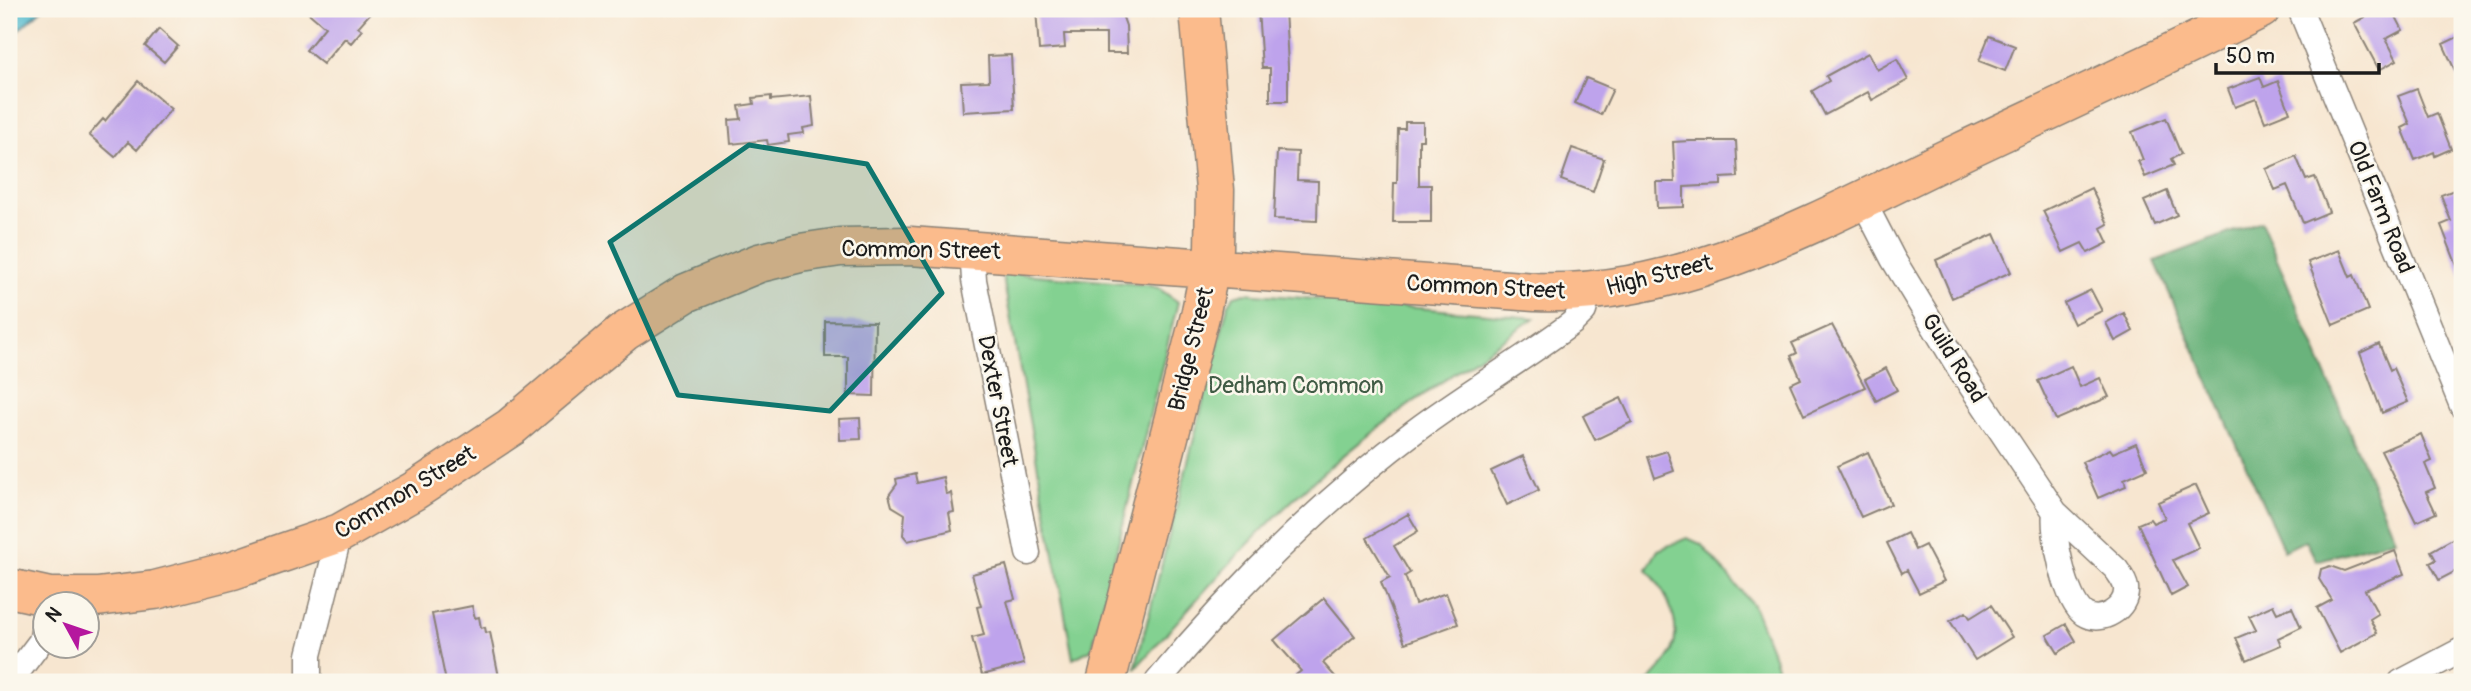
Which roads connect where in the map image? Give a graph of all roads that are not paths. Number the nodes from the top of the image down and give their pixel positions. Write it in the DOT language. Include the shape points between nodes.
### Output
graph roads {
  1 [pos="1199,9"];
  2 [pos="2261,9"];
  3 [pos="2300,9"];
  4 [pos="1862,199"];
  5 [pos="972,249"];
  6 [pos="1211,267"];
  7 [pos="1590,292"];
  8 [pos="2462,406"];
  9 [pos="2055,512"];
  10 [pos="340,533"];
  11 [pos="1028,553"];
  12 [pos="9,588"];
  13 [pos="102,596"];
  14 [pos="32,599"];
  15 [pos="2462,650"];
  16 [pos="32,654"];
  17 [pos="10,682"];
  18 [pos="309,682"];
  19 [pos="1106,682"];
  20 [pos="1157,682"];
  21 [pos="2400,682"];
  1 -- 6 [label="main road, Bridge Street" via="1215,190"];
  2 -- 4 [label="main road, High Street"];
  3 -- 8 [label="street, Old Farm Road"];
  4 -- 7 [label="main road, High Street" via="1710,264 1651,282"];
  4 -- 9 [label="street, Guild Road" via="1976,396"];
  5 -- 6 [label="main road, Common Street"];
  5 -- 10 [label="main road, Common Street" via="884,245 820,249 759,263 703,285 624,332 511,427"];
  5 -- 11 [label="street, Dexter Street" via="974,280"];
  6 -- 7 [label="main road, Common Street" via="1535,292"];
  6 -- 19 [label="main road, Bridge Street"];
  7 -- 20 [label="street, High Street" via="1588,304 1572,323 1421,427 1316,513 1234,592"];
  10 -- 13 [label="main road, Common Street" via="233,570 155,590"];
  10 -- 18 [label="street" via="309,654"];
  12 -- 14 [label="main road, Common Street"];
  15 -- 21 [label="street"];
  16 -- 17 [label="street"];
}
